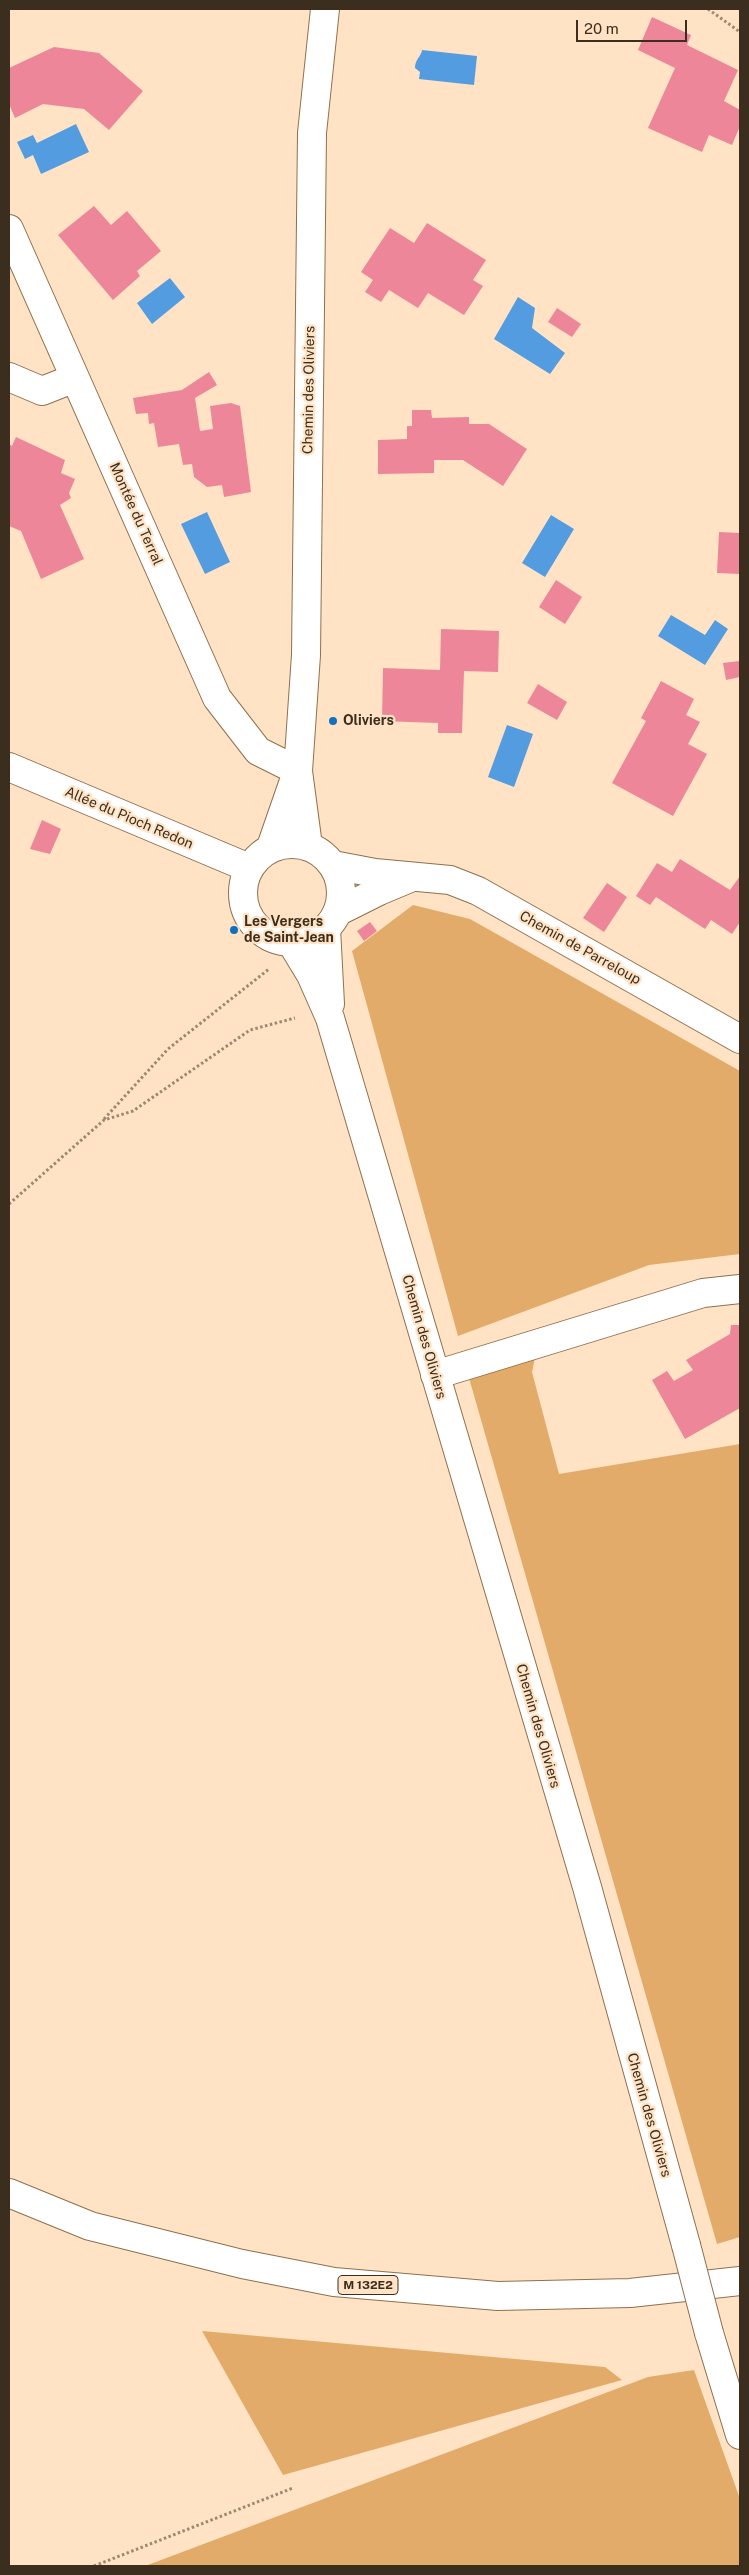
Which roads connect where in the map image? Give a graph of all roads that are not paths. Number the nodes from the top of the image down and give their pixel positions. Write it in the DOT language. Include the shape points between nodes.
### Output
graph roads {
  1 [pos="325,9"];
  2 [pos="9,229"];
  3 [pos="9,377"];
  4 [pos="75,378"];
  5 [pos="9,768"];
  6 [pos="298,771"];
  7 [pos="308,846"];
  8 [pos="272,847"];
  9 [pos="333,865"];
  10 [pos="249,868"];
  11 [pos="414,876"];
  12 [pos="332,920"];
  13 [pos="285,941"];
  14 [pos="330,1018"];
  15 [pos="740,1038"];
  16 [pos="740,1289"];
  17 [pos="435,1375"];
  18 [pos="9,2193"];
  19 [pos="740,2281"];
  20 [pos="740,2435"];
  1 -- 6 [label="street, Chemin des Oliviers" via="312,133 306,655"];
  2 -- 4 [label="street, Montée du Terral"];
  3 -- 4 [label="street" via="42,391"];
  4 -- 6 [label="street, Montée du Terral" via="217,698 258,751"];
  5 -- 10 [label="street, Allée du Pioch Redon"];
  6 -- 7 [label="street, Chemin des Oliviers"];
  6 -- 8 [label="street, Chemin des Oliviers"];
  7 -- 8 [label="street" via="290,843"];
  7 -- 9 [label="street"];
  8 -- 10 [label="street, Chemin des Oliviers" via="258,856"];
  9 -- 11 [label="street, Chemin de Parreloup"];
  9 -- 12 [label="street, Chemin des Oliviers" via="341,888"];
  10 -- 13 [label="street, Chemin des Oliviers" via="243,881 242,897 246,912 265,934"];
  11 -- 12 [label="street, Chemin de Parreloup" via="379,891"];
  11 -- 15 [label="street, Chemin de Parreloup" via="450,880 478,891"];
  12 -- 13 [label="street" via="304,941"];
  12 -- 14 [label="street, Chemin des Oliviers"];
  13 -- 14 [label="street, Chemin des Oliviers" via="310,975"];
  14 -- 17 [label="street, Chemin des Oliviers"];
  16 -- 17 [label="street" via="703,1293"];
  17 -- 20 [label="street, Chemin des Oliviers, bridge" via="587,1887"];
  18 -- 19 [label="street, M 132E2" via="90,2226 242,2264 334,2282 498,2296 630,2292"];
}
